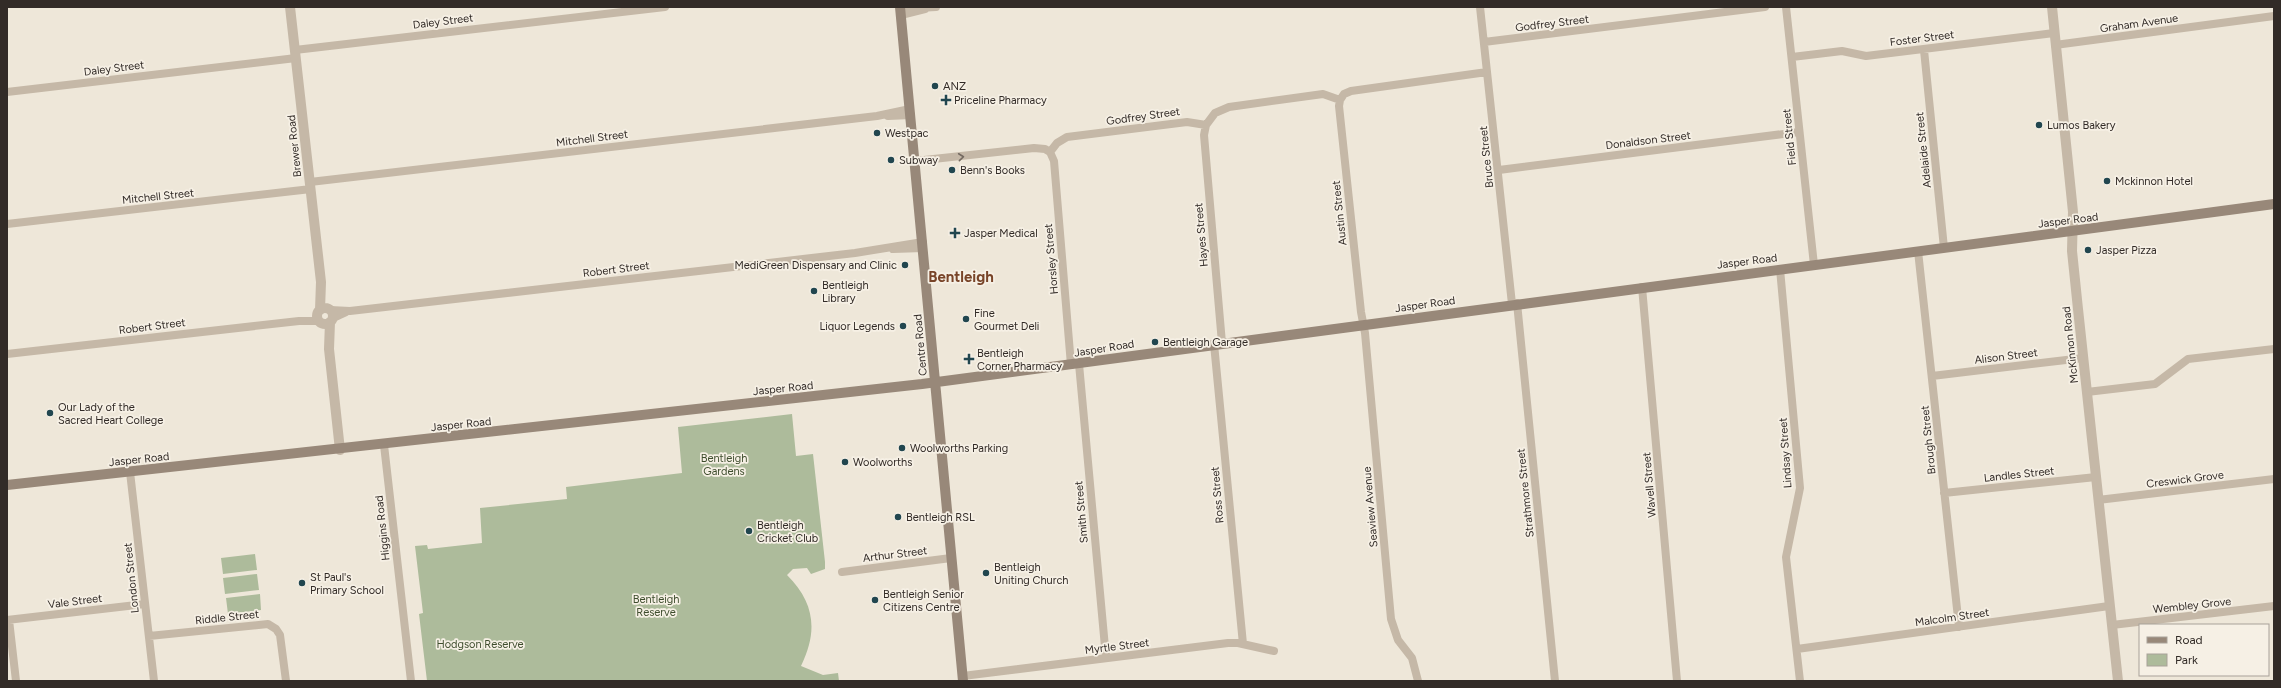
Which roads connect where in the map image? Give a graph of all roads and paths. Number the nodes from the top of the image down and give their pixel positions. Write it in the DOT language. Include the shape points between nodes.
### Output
graph roads {
  1 [pos="290,7"];
  2 [pos="665,7"];
  3 [pos="933,7"];
  4 [pos="1480,7"];
  5 [pos="1765,7"];
  6 [pos="1786,7"];
  7 [pos="2052,7"];
  8 [pos="901,10"];
  9 [pos="2274,16"];
  10 [pos="2054,33"];
  11 [pos="1484,42"];
  12 [pos="2056,45"];
  13 [pos="1924,50"];
  14 [pos="295,54"];
  15 [pos="1792,57"];
  16 [pos="1488,72"];
  17 [pos="7,92"];
  18 [pos="1340,100"];
  19 [pos="911,112"];
  20 [pos="1206,125"];
  21 [pos="1800,132"];
  22 [pos="1050,152"];
  23 [pos="915,161"];
  24 [pos="1499,170"];
  25 [pos="310,186"];
  26 [pos="2274,204"];
  27 [pos="7,224"];
  28 [pos="2073,231"];
  29 [pos="923,245"];
  30 [pos="1944,248"];
  31 [pos="1918,251"];
  32 [pos="1814,265"];
  33 [pos="1780,269"];
  34 [pos="1642,287"];
  35 [pos="1514,304"];
  36 [pos="325,316"];
  37 [pos="1363,324"];
  38 [pos="1218,343"];
  39 [pos="2274,349"];
  40 [pos="7,354"];
  41 [pos="2083,358"];
  42 [pos="1075,364"];
  43 [pos="1932,376"];
  44 [pos="936,382"];
  45 [pos="2087,392"];
  46 [pos="384,445"];
  47 [pos="340,450"];
  48 [pos="130,472"];
  49 [pos="2096,477"];
  50 [pos="2274,479"];
  51 [pos="7,485"];
  52 [pos="1944,493"];
  53 [pos="2098,500"];
  54 [pos="951,558"];
  55 [pos="842,572"];
  56 [pos="145,604"];
  57 [pos="2109,606"];
  58 [pos="2274,606"];
  59 [pos="8,620"];
  60 [pos="2112,625"];
  61 [pos="1958,627"];
  62 [pos="149,636"];
  63 [pos="1243,644"];
  64 [pos="1797,649"];
  65 [pos="1274,651"];
  66 [pos="1106,658"];
  67 [pos="963,678"];
  68 [pos="16,681"];
  69 [pos="154,681"];
  70 [pos="286,681"];
  71 [pos="410,681"];
  72 [pos="1418,681"];
  73 [pos="1555,681"];
  74 [pos="1677,681"];
  75 [pos="1800,681"];
  76 [pos="2118,681"];
  1 -- 14 [label="street, Brewer Road"];
  2 -- 14 [label="street, Daley Street"];
  3 -- 8 [label="street"];
  4 -- 11 [label="street, Bruce Street"];
  5 -- 11 [label="street, Godfrey Street"];
  6 -- 15 [label="street, Field Street"];
  7 -- 10 [label="street, McKinnon Road"];
  8 -- 19 [label="main road, Centre Road"];
  9 -- 12 [label="street, Graham Avenue"];
  10 -- 12 [label="street, McKinnon Road"];
  10 -- 13 [label="street, Foster Street"];
  11 -- 16 [label="street, Bruce Street"];
  12 -- 28 [label="street, McKinnon Road"];
  13 -- 15 [label="street, Foster Street" via="1866,56 1842,51"];
  13 -- 30 [label="street, Adelaide Street"];
  14 -- 17 [label="street, Daley Street"];
  14 -- 25 [label="street, Brewer Road"];
  15 -- 21 [label="street, Field Street"];
  16 -- 18 [label="street" via="1354,90 1344,94"];
  16 -- 24 [label="street, Bruce Street"];
  18 -- 20 [label="street" via="1323,94 1229,107 1216,113"];
  18 -- 37 [label="street, Austin Street"];
  19 -- 23 [label="main road, Centre Road"];
  19 -- 25 [label="street, Mitchell Street"];
  20 -- 22 [label="street, Godfrey Street" via="1187,122 1067,137 1057,142"];
  20 -- 38 [label="street, Hayes Street" via="1204,135"];
  21 -- 24 [label="street, Donaldson Street"];
  21 -- 32 [label="street, Field Street"];
  23 -- 22 [label="street, one-way" via="1034,148"];
  22 -- 42 [label="street, Horsley Street" via="1054,161"];
  23 -- 29 [label="main road, Centre Road"];
  24 -- 35 [label="street, Bruce Street"];
  25 -- 27 [label="street, Mitchell Street"];
  25 -- 36 [label="street, Brewer Road"];
  26 -- 28 [label="main road, Jasper Road"];
  28 -- 30 [label="main road, Jasper Road"];
  28 -- 41 [label="street, McKinnon Road" via="2072,251"];
  29 -- 36 [label="street, Robert Street" via="350,311"];
  29 -- 44 [label="main road, Centre Road"];
  30 -- 31 [label="main road, Jasper Road"];
  31 -- 32 [label="main road, Jasper Road"];
  31 -- 43 [label="street, Brough Street"];
  32 -- 33 [label="main road, Jasper Road"];
  33 -- 34 [label="main road, Jasper Road"];
  33 -- 64 [label="street, Lindsay Street" via="1800,488 1786,557"];
  34 -- 35 [label="main road, Jasper Road"];
  34 -- 74 [label="street, Wavell Street"];
  35 -- 37 [label="main road, Jasper Road"];
  35 -- 73 [label="street, Strathmore Street"];
  36 -- 40 [label="street, Robert Street"];
  36 -- 47 [label="street, Brewer Road"];
  37 -- 38 [label="main road, Jasper Road"];
  37 -- 72 [label="street, Seaview Avenue" via="1391,620 1398,640 1412,658"];
  38 -- 42 [label="main road, Jasper Road"];
  38 -- 63 [label="street, Ross Street"];
  39 -- 45 [label="street" via="2188,359 2155,384"];
  41 -- 43 [label="street, Alison Street"];
  41 -- 45 [label="street, McKinnon Road"];
  42 -- 44 [label="main road, Jasper Road"];
  42 -- 66 [label="street, Smith Street"];
  43 -- 52 [label="street, Brough Street"];
  44 -- 46 [label="main road, Jasper Road"];
  44 -- 54 [label="main road, Centre Road"];
  45 -- 49 [label="street, McKinnon Road"];
  46 -- 47 [label="main road, Jasper Road"];
  46 -- 71 [label="street, Higgins Road"];
  47 -- 48 [label="main road, Jasper Road"];
  48 -- 51 [label="main road, Jasper Road"];
  48 -- 56 [label="street, London Street"];
  49 -- 52 [label="street, Landles Street"];
  49 -- 53 [label="street, McKinnon Road"];
  50 -- 53 [label="street, Creswick Grove"];
  52 -- 61 [label="street, Brough Street"];
  53 -- 57 [label="street, McKinnon Road"];
  54 -- 55 [label="street, Arthur Street"];
  54 -- 67 [label="main road, Centre Road"];
  56 -- 59 [label="street, Vale Street"];
  56 -- 62 [label="street, London Street"];
  57 -- 60 [label="street, McKinnon Road"];
  57 -- 61 [label="street, Malcolm Street"];
  58 -- 60 [label="street, Wembley Grove"];
  59 -- 68 [label="street"];
  60 -- 76 [label="street, McKinnon Road"];
  61 -- 64 [label="street, Malcolm Street"];
  62 -- 69 [label="street, London Street"];
  62 -- 70 [label="street, Riddle Street" via="262,624 273,626 280,635"];
  63 -- 65 [label="street, Myrtle Street"];
  63 -- 66 [label="street, Myrtle Street" via="1228,643"];
  64 -- 75 [label="street, Lindsay Street"];
  66 -- 67 [label="street, Myrtle Street"];
}
